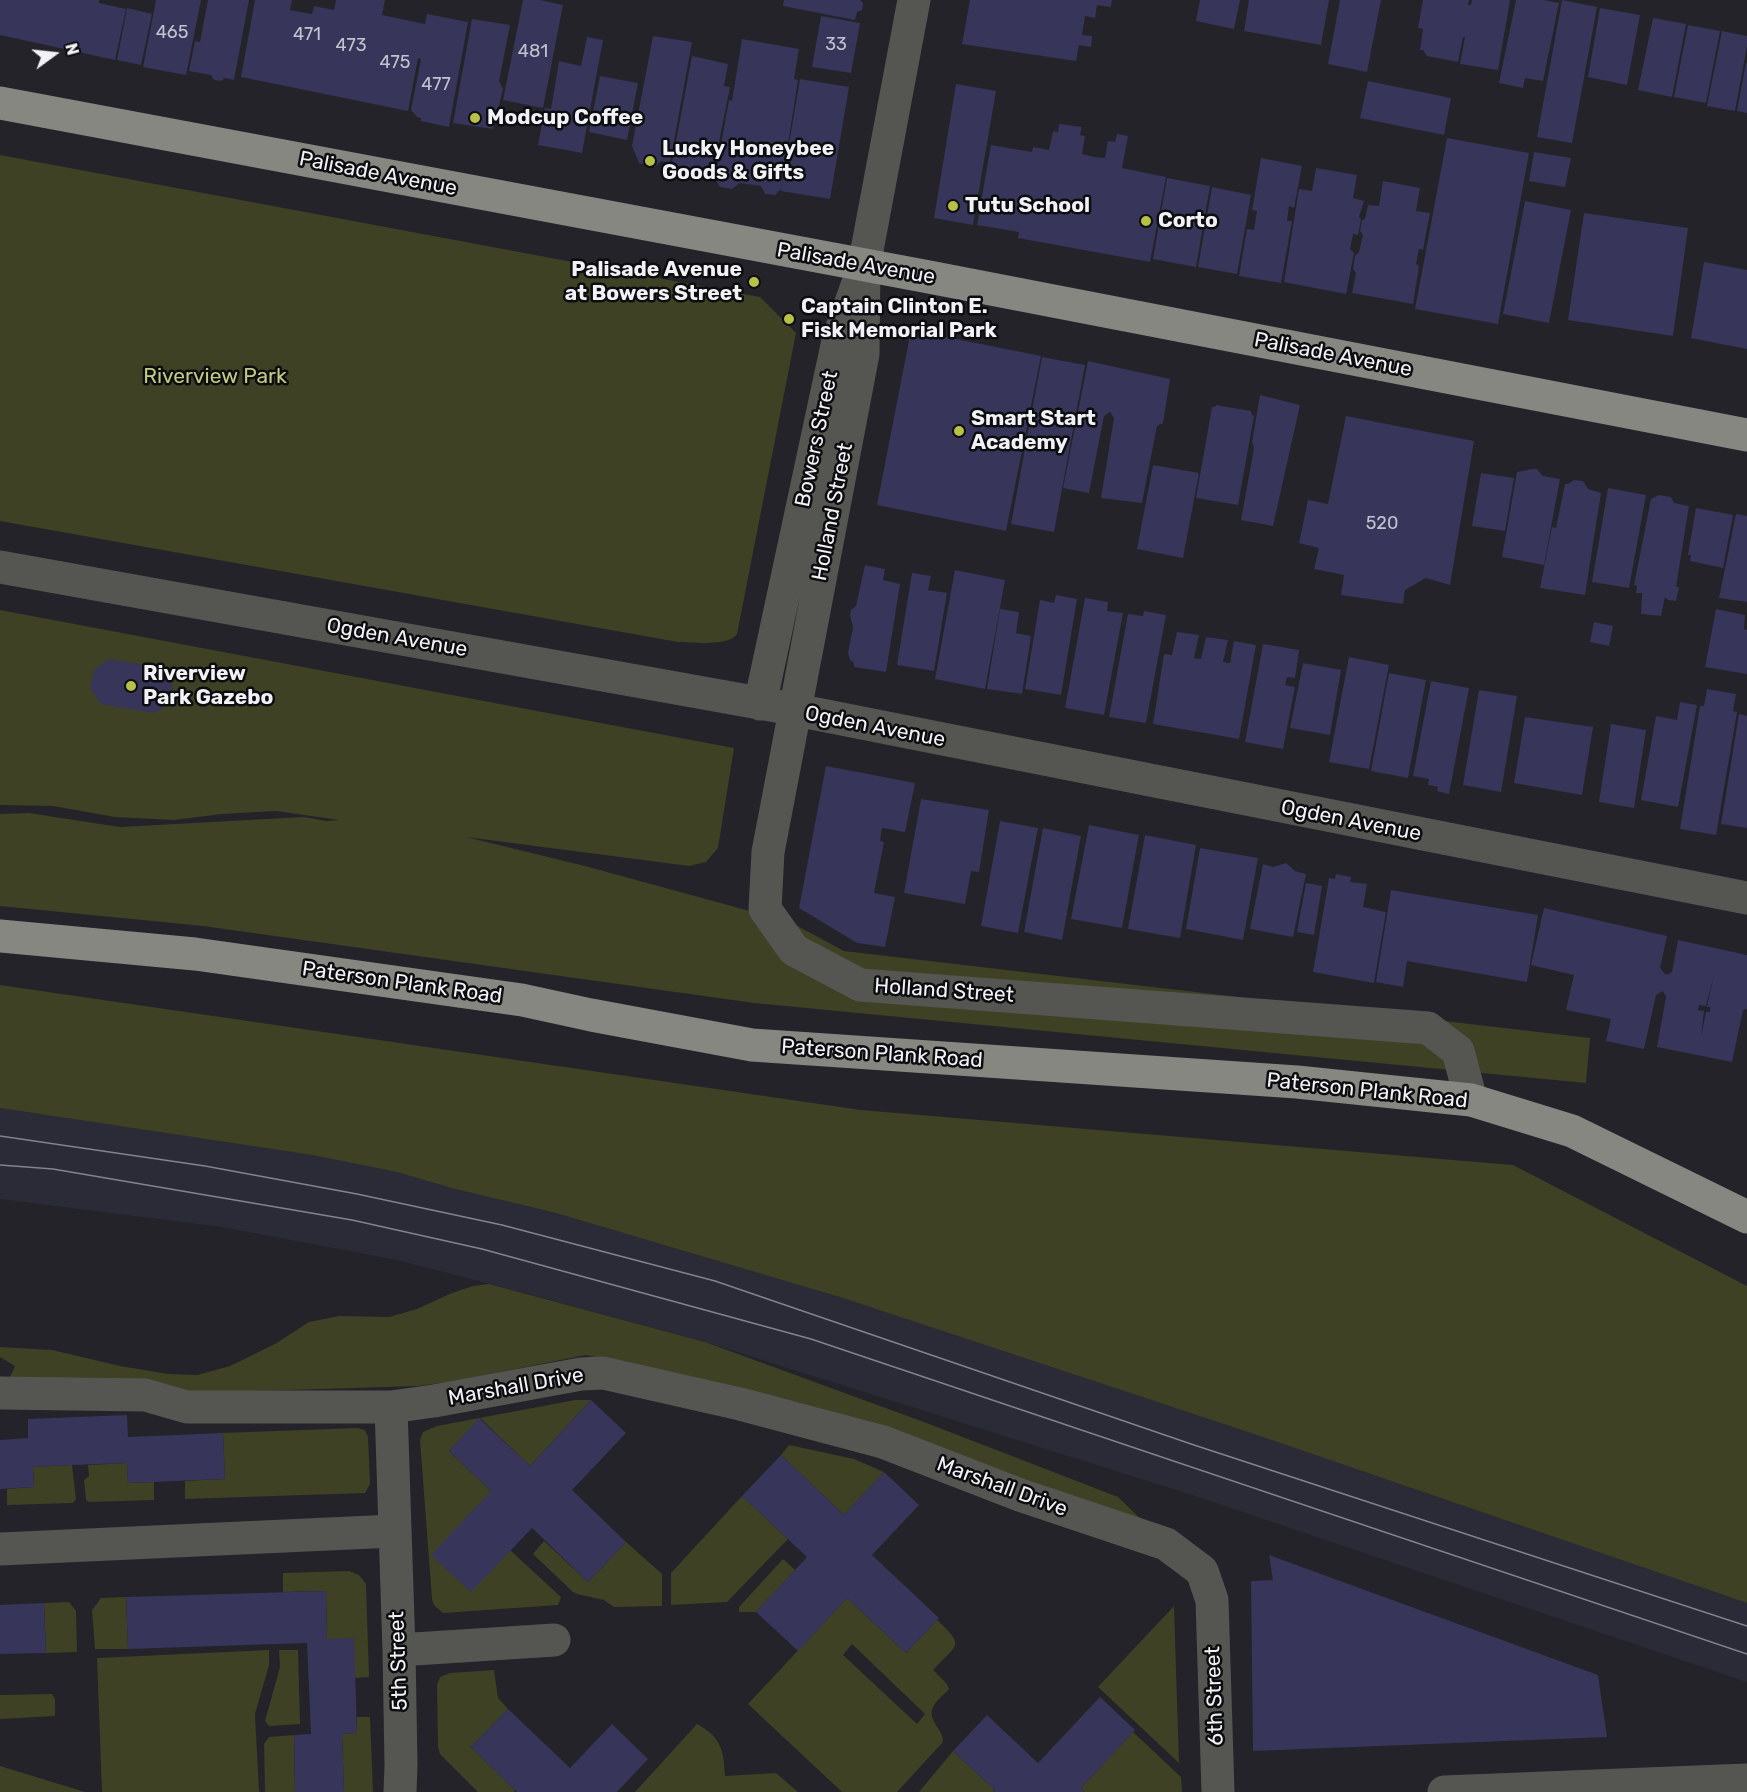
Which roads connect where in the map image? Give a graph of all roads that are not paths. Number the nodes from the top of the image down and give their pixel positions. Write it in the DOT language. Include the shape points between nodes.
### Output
graph roads {
  1 [pos="914,0"];
  2 [pos="0,103"];
  3 [pos="864,266"];
  4 [pos="1747,435"];
  5 [pos="0,567"];
  6 [pos="768,705"];
  7 [pos="1747,898"];
  8 [pos="0,936"];
  9 [pos="1471,1100"];
  10 [pos="1747,1217"];
  11 [pos="0,1393"];
  12 [pos="391,1407"];
  13 [pos="394,1531"];
  14 [pos="0,1549"];
  15 [pos="1212,1600"];
  16 [pos="554,1640"];
  17 [pos="399,1650"];
  18 [pos="1747,1780"];
  19 [pos="400,1792"];
  20 [pos="1218,1792"];
  21 [pos="1444,1792"];
  1 -- 3 [label="street, Bowers Street"];
  2 -- 3 [label="main road, Palisade Avenue"];
  3 -- 4 [label="main road, Palisade Avenue"];
  3 -- 6 [label="street, Bowers Street" via="839,336"];
  3 -- 9 [label="street, Holland Street" via="863,354 768,852 765,909 794,950 861,984 1428,1028 1458,1051"];
  5 -- 6 [label="street, Ogden Avenue"];
  6 -- 7 [label="street, Ogden Avenue"];
  8 -- 9 [label="main road, Paterson Plank Road" via="195,954 522,1000 752,1045 1297,1082"];
  9 -- 10 [label="main road, Paterson Plank Road" via="1572,1131"];
  11 -- 12 [label="street, Marshall Drive" via="145,1395 187,1407"];
  12 -- 13 [label="street"];
  12 -- 15 [label="street, Marshall Drive" via="603,1373 740,1404 883,1442 1020,1495 1166,1544 1202,1571"];
  13 -- 14 [label="street"];
  13 -- 17 [label="street, 5th Street"];
  15 -- 20 [label="street, 6th Street"];
  16 -- 17 [label="street"];
  17 -- 19 [label="street, 5th Street"];
  18 -- 21 [label="street"];
}
